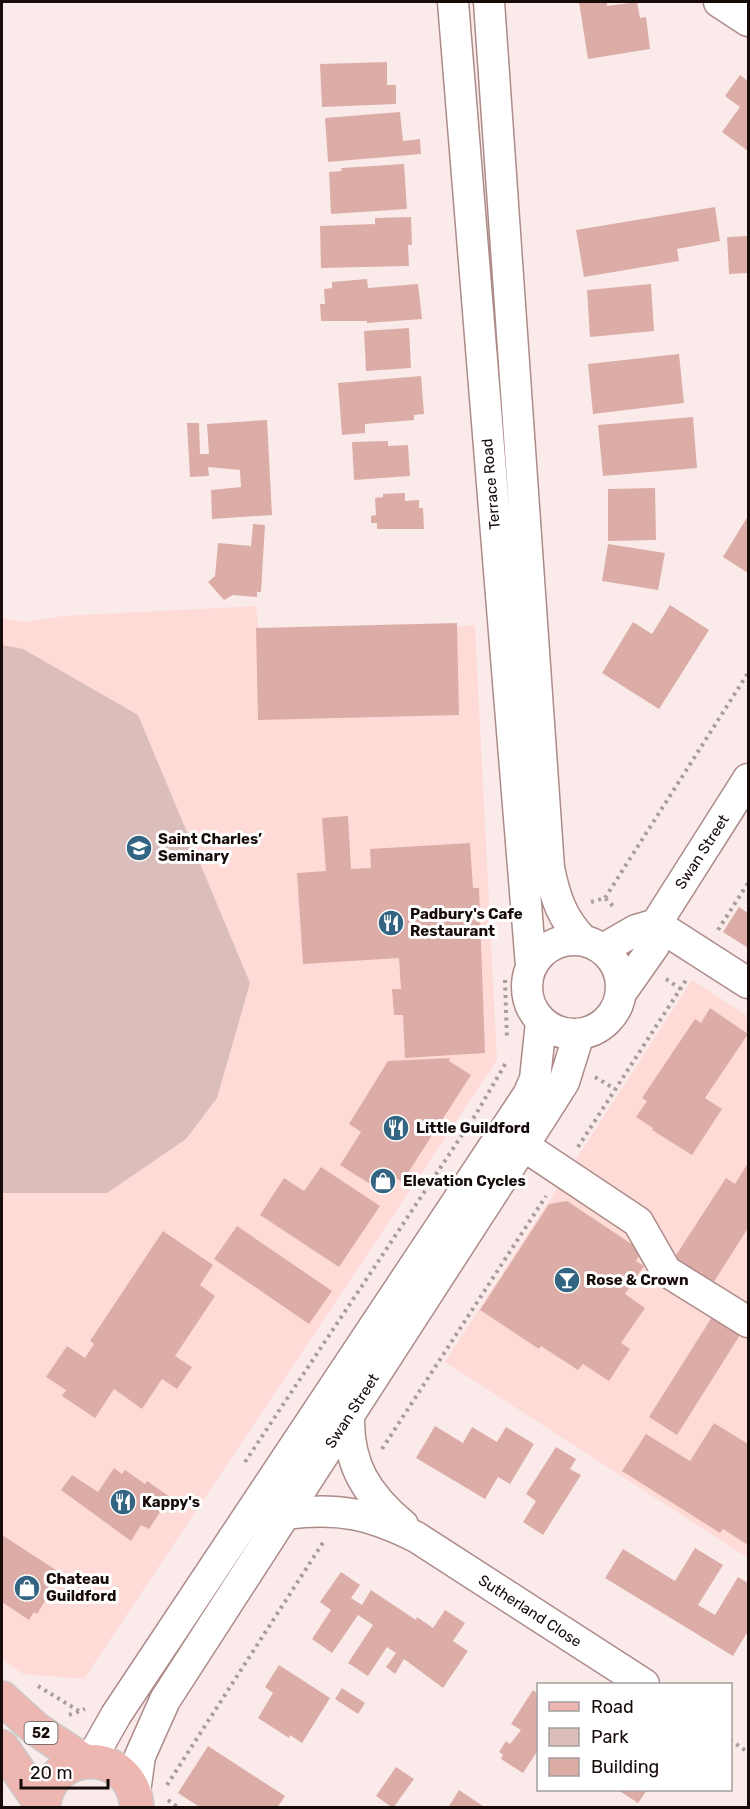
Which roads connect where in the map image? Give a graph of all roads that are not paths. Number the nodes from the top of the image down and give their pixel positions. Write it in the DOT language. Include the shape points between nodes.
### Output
graph roads {
  1 [pos="453,2"];
  2 [pos="489,2"];
  3 [pos="719,2"];
  4 [pos="748,21"];
  5 [pos="748,779"];
  6 [pos="656,924"];
  7 [pos="593,944"];
  8 [pos="518,969"];
  9 [pos="748,983"];
  10 [pos="621,993"];
  11 [pos="541,1022"];
  12 [pos="579,1034"];
  13 [pos="514,1139"];
  14 [pos="748,1322"];
  15 [pos="348,1417"];
  16 [pos="286,1514"];
  17 [pos="416,1537"];
  18 [pos="642,1683"];
  19 [pos="2,1698"];
  20 [pos="2,1748"];
  21 [pos="87,1761"];
  22 [pos="136,1800"];
  23 [pos="43,1807"];
  1 -- 8 [label="street, Terrace Road"];
  2 -- 7 [label="street, Terrace Road" via="549,868 559,909 571,927"];
  3 -- 4 [label="street"];
  5 -- 6 [label="street, Swan Street"];
  6 -- 7 [label="street"];
  6 -- 9 [label="street"];
  6 -- 10 [label="street, Swan Street" via="654,946"];
  7 -- 8 [label="street" via="573,939 553,944"];
  7 -- 10 [label="street" via="618,968"];
  8 -- 11 [label="street" via="527,977 527,995"];
  10 -- 12 [label="street" via="610,1017 597,1029"];
  11 -- 12 [label="street" via="559,1032"];
  11 -- 13 [label="street, Swan Street" via="535,1079"];
  12 -- 13 [label="street, Swan Street" via="564,1082"];
  13 -- 14 [label="street" via="638,1222 666,1271"];
  13 -- 15 [label="street, Swan Street"];
  13 -- 21 [label="street, Swan Street"];
  15 -- 16 [label="street, Swan Street"];
  15 -- 17 [label="street, Sutherland Close" via="350,1449 362,1479 390,1515"];
  16 -- 17 [label="street, Sutherland Close" via="311,1510 369,1516"];
  16 -- 22 [label="street, Swan Street" via="165,1700 140,1756"];
  17 -- 18 [label="street, Sutherland Close"];
  19 -- 21 [label="main road, 52" via="36,1729"];
  20 -- 23 [label="main road, 52"];
  21 -- 22 [label="main road, 52" via="106,1763 120,1772"];
  21 -- 23 [label="main road, 52" via="59,1773 48,1788"];
}
